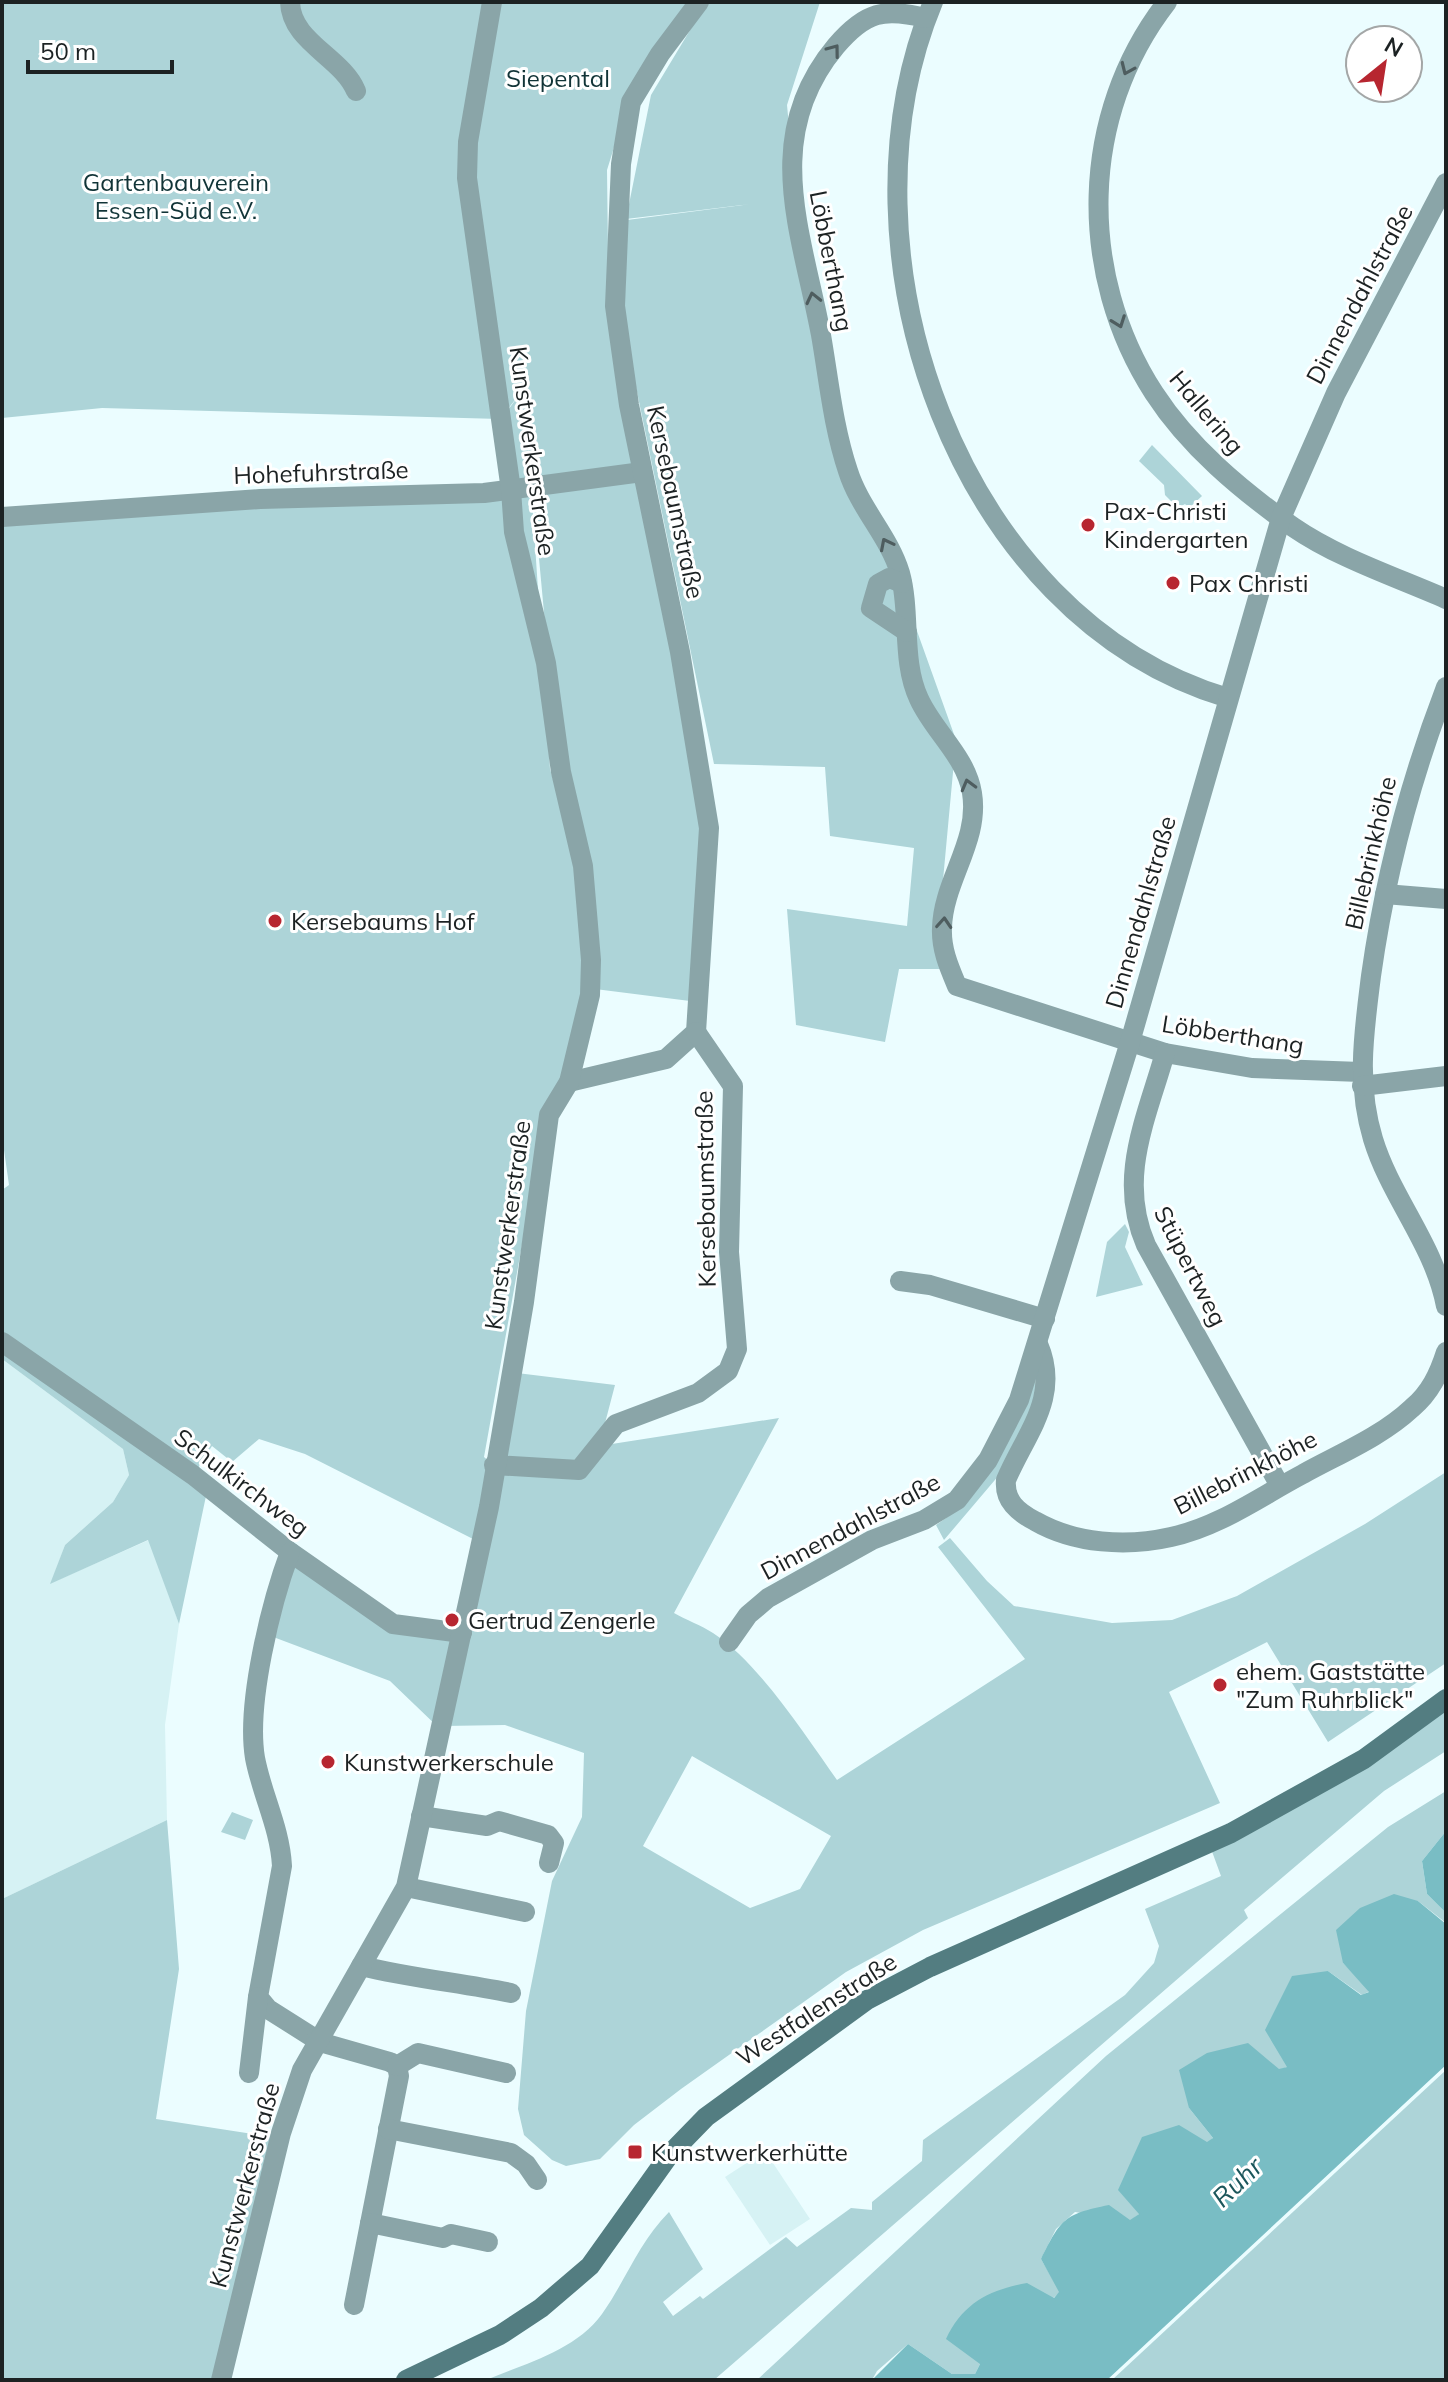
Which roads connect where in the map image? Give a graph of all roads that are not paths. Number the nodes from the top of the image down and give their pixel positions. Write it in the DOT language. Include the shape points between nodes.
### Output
graph roads {
  1 [pos="290,2"];
  2 [pos="492,2"];
  3 [pos="699,2"];
  4 [pos="1167,2"];
  5 [pos="930,10"];
  6 [pos="356,91"];
  7 [pos="1446,183"];
  8 [pos="642,472"];
  9 [pos="511,490"];
  10 [pos="2,517"];
  11 [pos="1281,518"];
  12 [pos="902,583"];
  13 [pos="1446,599"];
  14 [pos="907,632"];
  15 [pos="1446,687"];
  16 [pos="1228,698"];
  17 [pos="1385,894"];
  18 [pos="1446,899"];
  19 [pos="696,1032"];
  20 [pos="1130,1042"];
  21 [pos="1165,1053"];
  22 [pos="1446,1076"];
  23 [pos="1361,1079"];
  24 [pos="569,1082"];
  25 [pos="900,1281"];
  26 [pos="1446,1306"];
  27 [pos="1045,1319"];
  28 [pos="2,1342"];
  29 [pos="1038,1344"];
  30 [pos="1446,1352"];
  31 [pos="494,1465"];
  32 [pos="1280,1486"];
  33 [pos="290,1552"];
  34 [pos="462,1633"];
  35 [pos="729,1642"];
  36 [pos="1446,1699"];
  37 [pos="421,1816"];
  38 [pos="549,1863"];
  39 [pos="406,1887"];
  40 [pos="525,1912"];
  41 [pos="361,1966"];
  42 [pos="511,1993"];
  43 [pos="258,1997"];
  44 [pos="316,2041"];
  45 [pos="397,2066"];
  46 [pos="249,2073"];
  47 [pos="506,2073"];
  48 [pos="388,2129"];
  49 [pos="537,2180"];
  50 [pos="370,2223"];
  51 [pos="488,2242"];
  52 [pos="354,2305"];
  53 [pos="221,2380"];
  54 [pos="406,2380"];
  1 -- 6 [label="street" via="298,27 336,61"];
  2 -- 9 [label="street, Kunstwerkerstraße" via="466,162"];
  3 -- 8 [label="street, Kersebaumstraße" via="639,85 625,125 615,306"];
  4 -- 11 [label="street, Hallering, one-way" via="1131,61 1108,122 1098,198 1106,281 1138,365 1173,419 1232,479"];
  12 -- 5 [label="street, Löbberthang, one-way" via="883,536 859,503 832,420 791,172 800,108 846,35 880,12"];
  5 -- 16 [label="street" via="902,117 897,197 915,342 950,438 992,513 1074,608 1160,670"];
  7 -- 11 [label="street, Dinnendahlstraße" via="1336,393"];
  8 -- 9 [label="street, Hohefuhrstraße"];
  8 -- 19 [label="street, Kersebaumstraße" via="680,652 709,828"];
  9 -- 10 [label="street, Hohefuhrstraße" via="260,499"];
  9 -- 24 [label="street, Kunstwerkerstraße" via="514,532 546,663 586,894 592,981"];
  11 -- 13 [label="street" via="1314,539"];
  11 -- 16 [label="street, Dinnendahlstraße"];
  12 -- 14 [label="street, Löbberthang"];
  12 -- 14 [label="street" via="889,578 878,584 871,608"];
  20 -- 14 [label="street, Löbberthang, one-way" via="957,986 943,948 942,927 973,819 972,794 958,757 918,698"];
  15 -- 17 [label="street, Billebrinkhöhe" via="1419,757"];
  16 -- 20 [label="street, Dinnendahlstraße"];
  17 -- 18 [label="street"];
  17 -- 23 [label="street, Billebrinkhöhe"];
  19 -- 24 [label="street" via="666,1059"];
  19 -- 31 [label="street, Kersebaumstraße" via="733,1086 729,1252 737,1349 728,1371 698,1393 616,1424 579,1470"];
  20 -- 21 [label="street, Löbberthang"];
  20 -- 27 [label="street, Dinnendahlstraße"];
  21 -- 23 [label="street, Löbberthang"];
  21 -- 32 [label="street, Stüpertweg" via="1133,1172 1134,1211 1146,1245"];
  22 -- 23 [label="street, Löbberthang"];
  23 -- 26 [label="street, Billebrinkhöhe" via="1379,1156 1424,1239"];
  24 -- 31 [label="street, Kunstwerkerstraße" via="549,1115 524,1302"];
  25 -- 27 [label="street"];
  27 -- 29 [label="street, Dinnendahlstraße"];
  28 -- 33 [label="street, Schulkirchweg" via="193,1475"];
  29 -- 32 [label="street, Billebrinkhöhe" via="1046,1363 1046,1389 1005,1491 1010,1502 1036,1522 1070,1535 1141,1542 1195,1530"];
  29 -- 35 [label="street, Dinnendahlstraße" via="1019,1400 988,1460 957,1500 768,1598"];
  30 -- 32 [label="street, Billebrinkhöhe" via="1424,1397 1396,1422"];
  31 -- 34 [label="street, Kunstwerkerstraße"];
  33 -- 34 [label="street, Schulkirchweg" via="393,1624"];
  33 -- 43 [label="street" via="266,1647 253,1737 282,1866"];
  34 -- 37 [label="street, Kunstwerkerstraße"];
  36 -- 54 [label="main road, Westfalenstraße" via="1364,1759 1259,1819 867,2000 706,2117 670,2154 590,2266 541,2308 500,2335"];
  37 -- 38 [label="street" via="487,1826 499,1821 548,1835 554,1843"];
  37 -- 39 [label="street, Kunstwerkerstraße"];
  39 -- 40 [label="street"];
  39 -- 41 [label="street, Kunstwerkerstraße"];
  41 -- 42 [label="street"];
  41 -- 44 [label="street, Kunstwerkerstraße"];
  43 -- 44 [label="street"];
  43 -- 46 [label="street"];
  44 -- 45 [label="street"];
  44 -- 53 [label="street, Kunstwerkerstraße" via="281,2133"];
  45 -- 47 [label="street" via="418,2053"];
  45 -- 48 [label="street"];
  48 -- 49 [label="street" via="511,2153"];
  48 -- 50 [label="street"];
  50 -- 51 [label="street"];
  50 -- 52 [label="street"];
}
